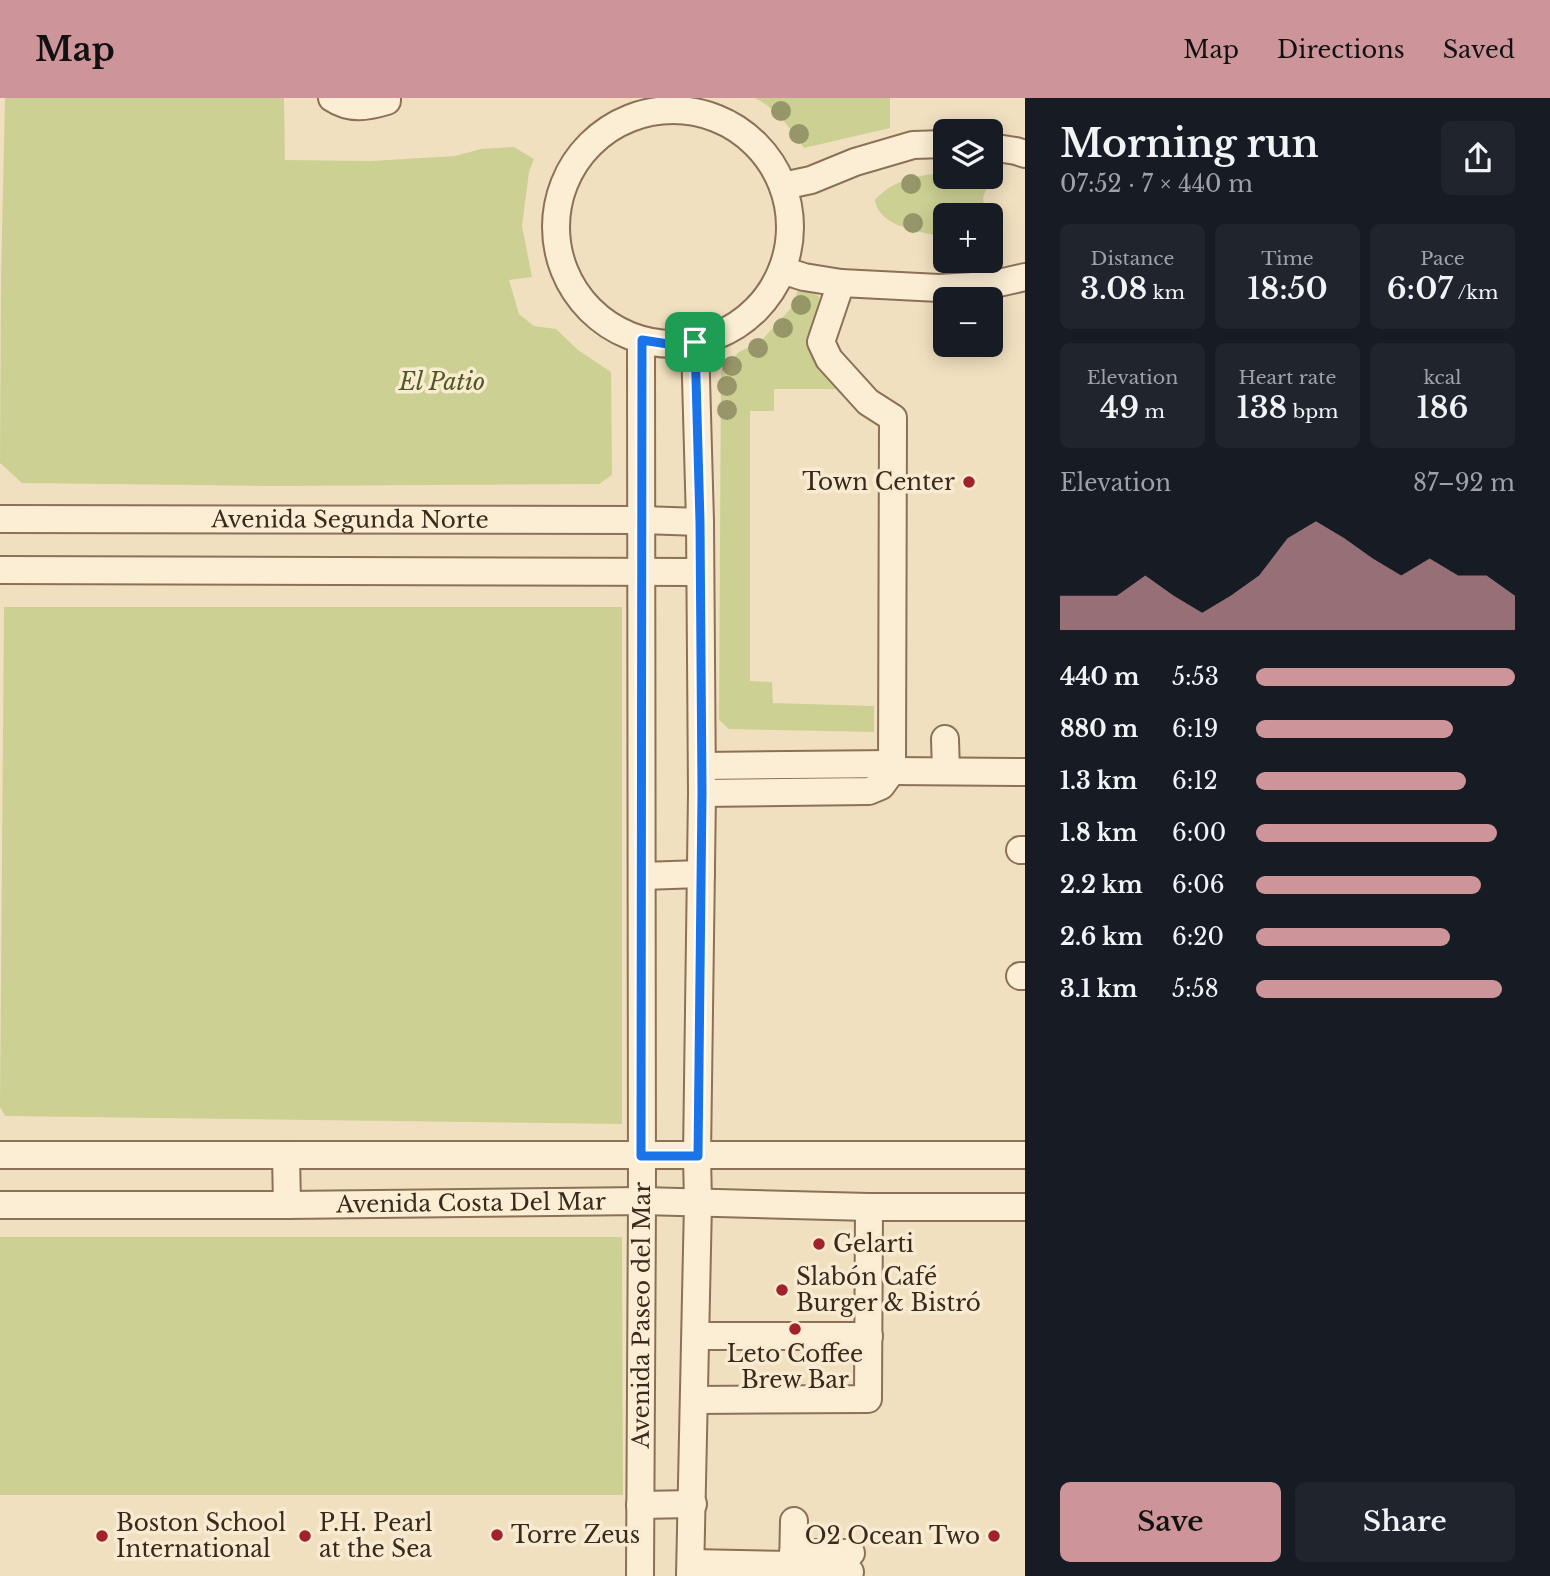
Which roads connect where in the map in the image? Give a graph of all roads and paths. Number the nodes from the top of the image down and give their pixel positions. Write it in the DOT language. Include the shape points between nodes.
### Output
graph roads {
  1 [pos="332,98"];
  2 [pos="387,98"];
  3 [pos="649,105"];
  4 [pos="700,105"];
  5 [pos="933,144"];
  6 [pos="1003,149"];
  7 [pos="1025,154"];
  8 [pos="783,186"];
  9 [pos="782,270"];
  10 [pos="1025,277"];
  11 [pos="841,283"];
  12 [pos="642,340"];
  13 [pos="695,342"];
  14 [pos="0,519"];
  15 [pos="642,520"];
  16 [pos="700,522"];
  17 [pos="0,570"];
  18 [pos="642,572"];
  19 [pos="700,572"];
  20 [pos="945,739"];
  21 [pos="702,766"];
  22 [pos="892,767"];
  23 [pos="946,771"];
  24 [pos="1025,772"];
  25 [pos="702,793"];
  26 [pos="701,874"];
  27 [pos="642,876"];
  28 [pos="0,1155"];
  29 [pos="286,1155"];
  30 [pos="1025,1155"];
  31 [pos="641,1156"];
  32 [pos="698,1156"];
  33 [pos="642,1201"];
  34 [pos="698,1203"];
  35 [pos="0,1205"];
  36 [pos="287,1205"];
  37 [pos="869,1207"];
  38 [pos="1025,1207"];
  39 [pos="696,1336"];
  40 [pos="869,1336"];
  41 [pos="694,1400"];
  42 [pos="692,1504"];
  43 [pos="640,1505"];
  44 [pos="794,1521"];
  45 [pos="850,1562"];
  46 [pos="793,1567"];
  47 [pos="690,1570"];
  48 [pos="640,1576"];
  1 -- 2 [label="street" via="350,107 370,106"];
  3 -- 4 [label="street" via="673,110"];
  3 -- 12 [label="street" via="612,126 582,151 563,185 555,223 560,261 578,296 606,323"];
  4 -- 8 [label="street" via="764,152"];
  5 -- 8 [label="street" via="914,145"];
  6 -- 7 [label="street"];
  8 -- 9 [label="street" via="790,214 790,243"];
  9 -- 11 [label="street"];
  9 -- 13 [label="street" via="762,303 732,328"];
  10 -- 11 [label="street" via="939,288"];
  11 -- 22 [label="street" via="821,342 829,359 868,402 893,418"];
  12 -- 13 [label="street"];
  12 -- 15 [label="street, Avenida Paseo del Mar"];
  13 -- 16 [label="street"];
  14 -- 15 [label="street, Avenida Segunda Norte"];
  15 -- 16 [label="street, Avenida Segunda Norte"];
  15 -- 18 [label="street, Avenida Paseo del Mar"];
  16 -- 19 [label="street"];
  17 -- 18 [label="street"];
  18 -- 19 [label="street"];
  18 -- 27 [label="street, Avenida Paseo del Mar"];
  19 -- 21 [label="street"];
  20 -- 23 [label="street"];
  21 -- 22 [label="street"];
  21 -- 25 [label="street"];
  22 -- 23 [label="street"];
  22 -- 25 [label="street" via="881,786 869,791"];
  23 -- 24 [label="street"];
  25 -- 26 [label="street"];
  26 -- 27 [label="street"];
  26 -- 32 [label="street"];
  27 -- 31 [label="street, Avenida Paseo del Mar"];
  28 -- 29 [label="street, Avenida Costa Del Mar"];
  29 -- 31 [label="street, Avenida Costa Del Mar"];
  29 -- 36 [label="street"];
  30 -- 32 [label="street, Avenida Costa Del Mar"];
  31 -- 32 [label="street, Avenida Costa Del Mar"];
  31 -- 33 [label="street, Avenida Paseo del Mar"];
  32 -- 34 [label="street"];
  33 -- 34 [label="street, Avenida Costa Del Mar"];
  33 -- 36 [label="street, Avenida Costa Del Mar"];
  33 -- 43 [label="street, Avenida Paseo del Mar"];
  34 -- 37 [label="street, Avenida Costa Del Mar"];
  34 -- 39 [label="street"];
  35 -- 36 [label="street, Avenida Costa Del Mar"];
  37 -- 38 [label="street, Avenida Costa Del Mar"];
  37 -- 40 [label="street"];
  39 -- 40 [label="street"];
  39 -- 41 [label="street"];
  40 -- 41 [label="street" via="868,1399"];
  41 -- 42 [label="street"];
  42 -- 43 [label="street"];
  42 -- 47 [label="street"];
  43 -- 48 [label="street, Avenida Paseo del Mar"];
  44 -- 46 [label="street"];
  45 -- 46 [label="street"];
  46 -- 47 [label="street"];
}
